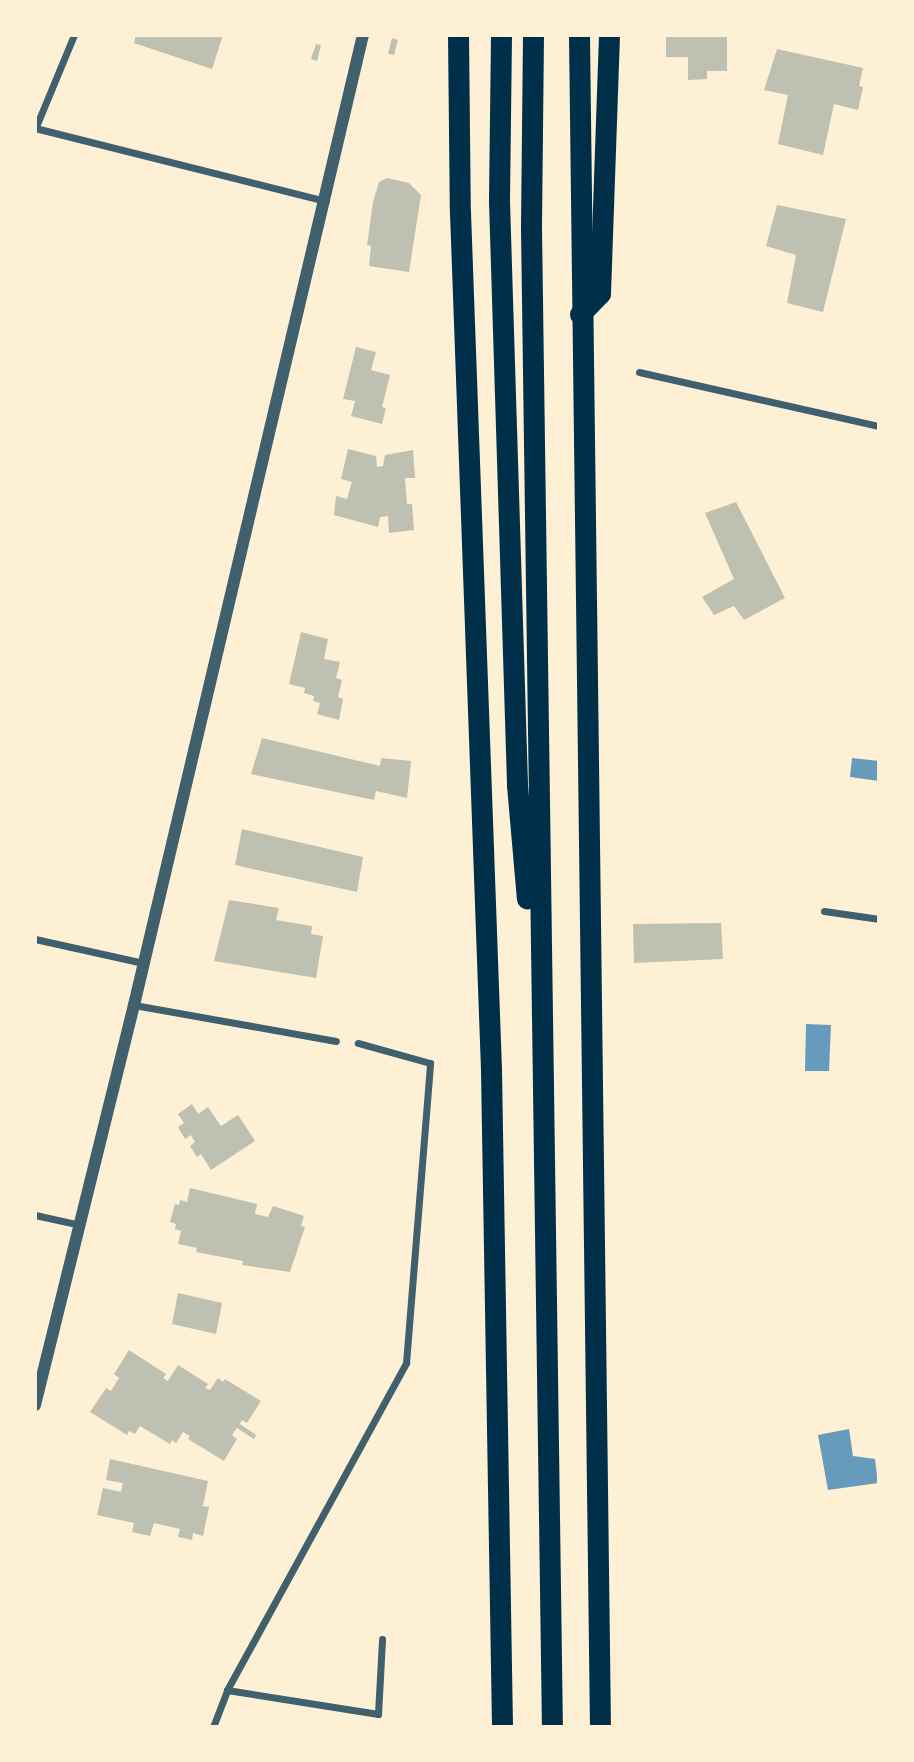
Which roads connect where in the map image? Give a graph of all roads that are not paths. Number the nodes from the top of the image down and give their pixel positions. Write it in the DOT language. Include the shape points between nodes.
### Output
graph roads {
  1 [pos="74,35"];
  2 [pos="363,35"];
  3 [pos="458,35"];
  4 [pos="501,35"];
  5 [pos="533,35"];
  6 [pos="579,35"];
  7 [pos="609,35"];
  8 [pos="35,128"];
  9 [pos="326,202"];
  10 [pos="580,314"];
  11 [pos="639,372"];
  12 [pos="879,426"];
  13 [pos="824,911"];
  14 [pos="879,919"];
  15 [pos="35,939"];
  16 [pos="143,963"];
  17 [pos="134,1005"];
  18 [pos="336,1041"];
  19 [pos="358,1043"];
  20 [pos="542,1068"];
  21 [pos="35,1215"];
  22 [pos="80,1225"];
  23 [pos="35,1405"];
  24 [pos="382,1639"];
  25 [pos="227,1690"];
  26 [pos="212,1727"];
  27 [pos="502,1727"];
  28 [pos="552,1727"];
  29 [pos="600,1727"];
  1 -- 8 [label="street"];
  2 -- 9 [label="street"];
  3 -- 27 [label="highway" via="460,212 491,1070"];
  4 -- 20 [label="highway" via="499,201 517,785"];
  5 -- 20 [label="highway" via="531,228"];
  6 -- 10 [label="highway"];
  7 -- 10 [label="highway" via="600,293"];
  8 -- 9 [label="street"];
  9 -- 16 [label="street"];
  10 -- 29 [label="highway"];
  11 -- 12 [label="street"];
  13 -- 14 [label="street"];
  15 -- 16 [label="street"];
  16 -- 17 [label="street"];
  17 -- 18 [label="street"];
  17 -- 22 [label="street"];
  19 -- 25 [label="street" via="430,1063 406,1363"];
  20 -- 28 [label="highway"];
  21 -- 22 [label="street"];
  22 -- 23 [label="street"];
  24 -- 25 [label="street" via="378,1714"];
  25 -- 26 [label="street"];
}
